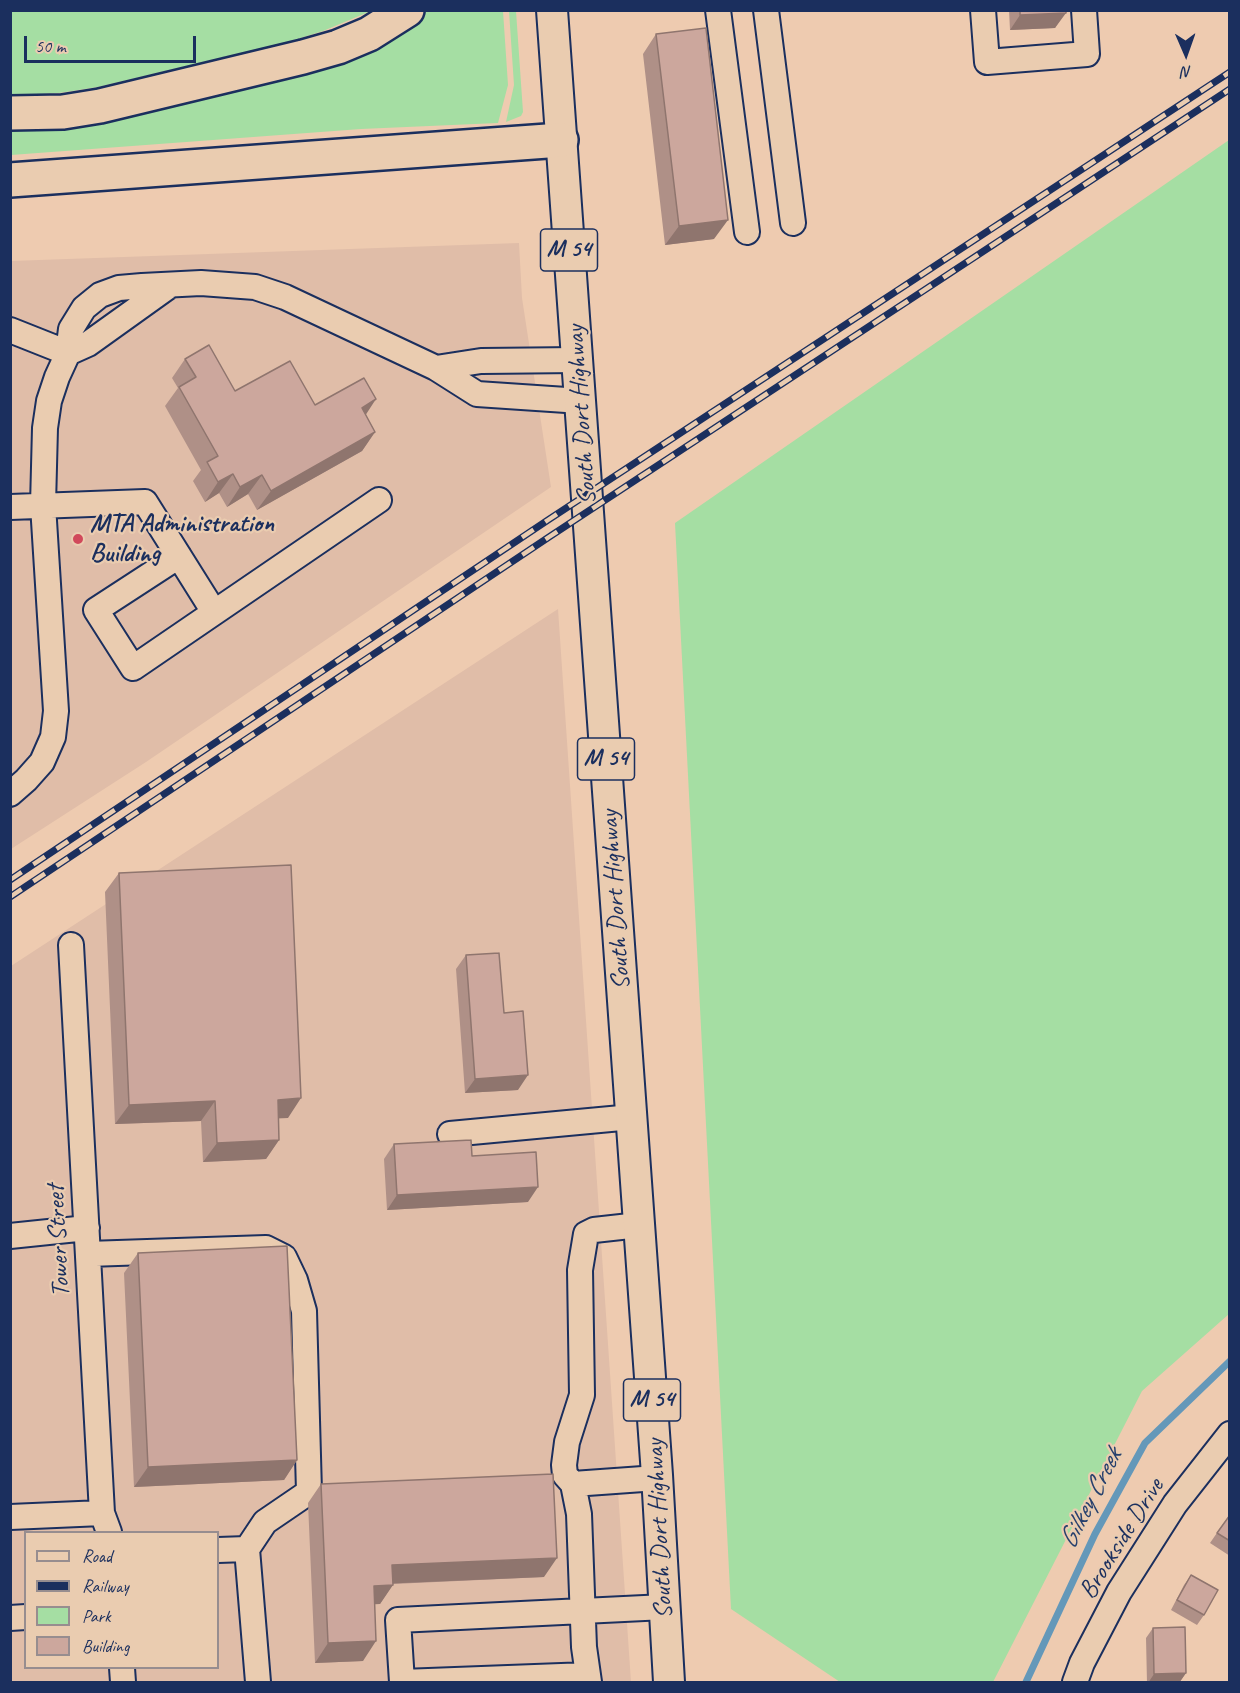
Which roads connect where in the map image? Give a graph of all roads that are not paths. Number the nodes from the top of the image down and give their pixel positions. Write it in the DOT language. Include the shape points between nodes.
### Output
graph roads {
  1 [pos="407,10"];
  2 [pos="552,10"];
  3 [pos="718,10"];
  4 [pos="766,10"];
  5 [pos="983,10"];
  6 [pos="1084,10"];
  7 [pos="10,113"];
  8 [pos="561,140"];
  9 [pos="10,180"];
  10 [pos="792,223"];
  11 [pos="747,231"];
  12 [pos="169,286"];
  13 [pos="10,330"];
  14 [pos="68,353"];
  15 [pos="578,360"];
  16 [pos="436,368"];
  17 [pos="581,402"];
  18 [pos="379,500"];
  19 [pos="43,505"];
  20 [pos="10,507"];
  21 [pos="179,556"];
  22 [pos="214,612"];
  23 [pos="10,794"];
  24 [pos="72,945"];
  25 [pos="632,1117"];
  26 [pos="450,1134"];
  27 [pos="639,1225"];
  28 [pos="87,1228"];
  29 [pos="10,1236"];
  30 [pos="88,1254"];
  31 [pos="1230,1434"];
  32 [pos="657,1478"];
  33 [pos="560,1479"];
  34 [pos="10,1517"];
  35 [pos="67,1523"];
  36 [pos="106,1523"];
  37 [pos="247,1549"];
  38 [pos="219,1550"];
  39 [pos="664,1607"];
  40 [pos="583,1612"];
  41 [pos="588,1679"];
  42 [pos="402,1682"];
  43 [pos="258,1683"];
  44 [pos="397,1683"];
  45 [pos="669,1683"];
  46 [pos="1075,1683"];
  1 -- 7 [label="highway" via="369,34 303,57 100,106 63,112"];
  2 -- 8 [label="main road, South Dort Highway / M 54"];
  3 -- 11 [label="street"];
  4 -- 10 [label="street"];
  5 -- 6 [label="street" via="987,62 1087,54"];
  8 -- 9 [label="highway"];
  8 -- 15 [label="main road, South Dort Highway / M 54"];
  12 -- 14 [label="street" via="88,344"];
  12 -- 14 [label="street" via="119,288 100,295 84,308 71,328"];
  12 -- 16 [label="street" via="201,283 255,287 285,297"];
  13 -- 14 [label="street"];
  14 -- 19 [label="street" via="49,401"];
  15 -- 16 [label="street" via="481,361"];
  15 -- 17 [label="main road, South Dort Highway / M 54"];
  16 -- 17 [label="street" via="477,394"];
  17 -- 25 [label="main road, South Dort Highway / M 54"];
  18 -- 22 [label="street"];
  19 -- 20 [label="street"];
  19 -- 21 [label="street" via="145,502"];
  19 -- 23 [label="street" via="56,711 53,738 42,762"];
  21 -- 22 [label="street"];
  21 -- 22 [label="street" via="96,609 133,668"];
  24 -- 28 [label="street, Tower Street"];
  25 -- 26 [label="street"];
  25 -- 27 [label="main road, South Dort Highway / M 54"];
  27 -- 32 [label="main road, South Dort Highway / M 54"];
  27 -- 33 [label="street" via="586,1234 580,1270 582,1395"];
  28 -- 29 [label="street"];
  28 -- 30 [label="street, Tower Street"];
  30 -- 36 [label="street, Tower Street"];
  30 -- 37 [label="street" via="266,1248 284,1257 304,1311 321,1491 265,1522"];
  31 -- 46 [label="street, Brookside Drive" via="1175,1504 1119,1592"];
  32 -- 33 [label="street"];
  32 -- 39 [label="main road, South Dort Highway / M 54"];
  33 -- 40 [label="street" via="579,1514"];
  34 -- 35 [label="street"];
  35 -- 36 [label="street"];
  37 -- 38 [label="street"];
  37 -- 43 [label="street"];
  39 -- 40 [label="street"];
  39 -- 45 [label="main road, South Dort Highway / M 54"];
  40 -- 41 [label="street"];
  40 -- 42 [label="street" via="398,1620"];
  41 -- 42 [label="street"];
  42 -- 44 [label="street"];
}
